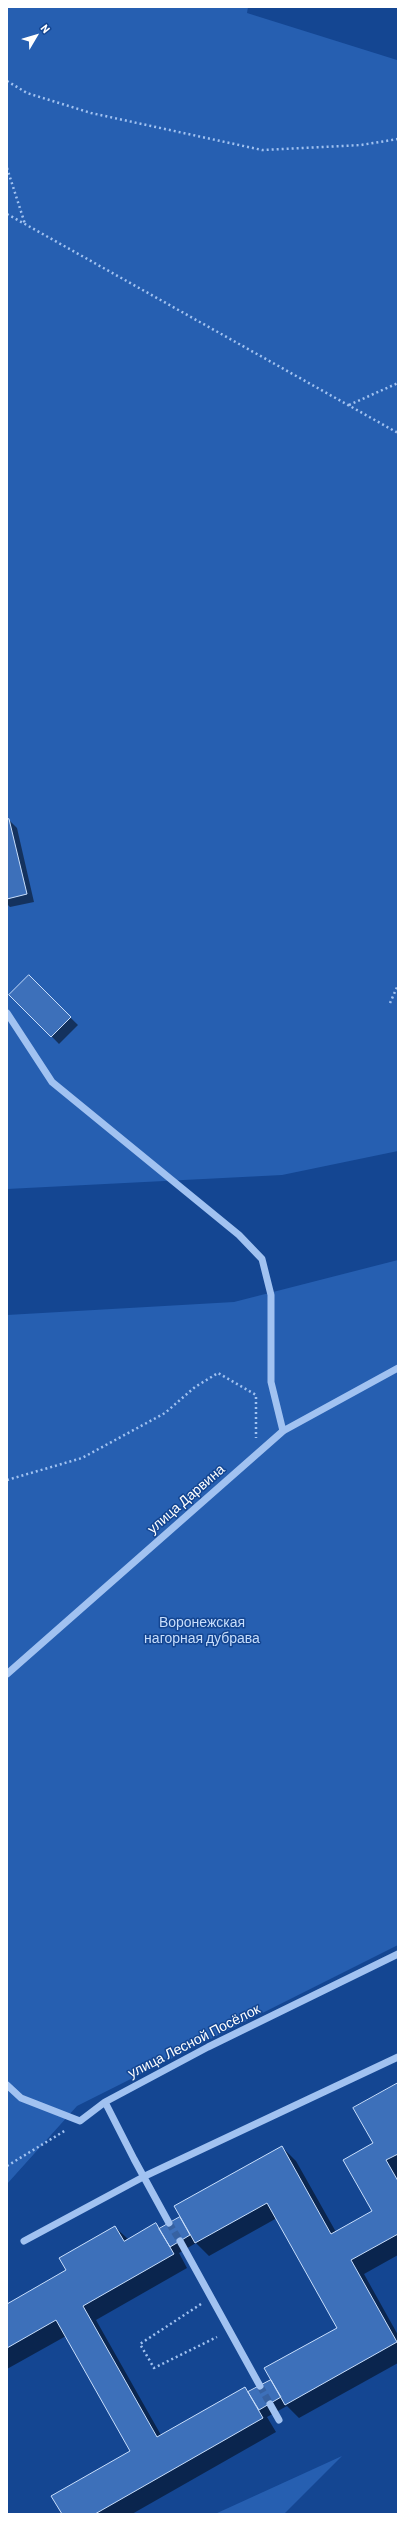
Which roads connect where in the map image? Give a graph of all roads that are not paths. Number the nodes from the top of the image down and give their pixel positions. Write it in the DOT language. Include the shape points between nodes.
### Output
graph roads {
  1 [pos="7,1013"];
  2 [pos="398,1368"];
  3 [pos="283,1431"];
  4 [pos="7,1674"];
  5 [pos="398,1954"];
  6 [pos="398,2057"];
  7 [pos="7,2085"];
  8 [pos="105,2102"];
  9 [pos="145,2176"];
  10 [pos="169,2223"];
  11 [pos="24,2241"];
  12 [pos="180,2241"];
  13 [pos="260,2386"];
  14 [pos="270,2404"];
  15 [pos="279,2420"];
  1 -- 3 [label="street" via="52,1082 239,1235 262,1259 271,1295 271,1382"];
  2 -- 3 [label="street, улица Дарвина"];
  3 -- 4 [label="street, улица Дарвина"];
  5 -- 8 [label="street, улица Лесной Посёлок" via="208,2047"];
  6 -- 9 [label="street"];
  7 -- 8 [label="street, улица Лесной Посёлок" via="21,2098 80,2121"];
  8 -- 9 [label="street"];
  9 -- 10 [label="street"];
  9 -- 11 [label="street"];
  12 -- 13 [label="street"];
  14 -- 15 [label="street"];
}
